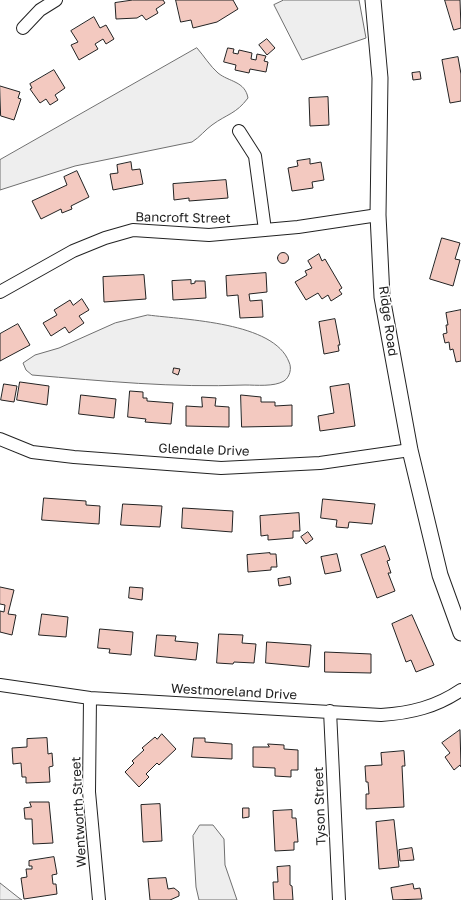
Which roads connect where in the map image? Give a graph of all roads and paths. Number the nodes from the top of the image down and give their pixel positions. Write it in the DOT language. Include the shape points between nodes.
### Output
graph roads {
  1 [pos="56,0"];
  2 [pos="373,0"];
  3 [pos="23,28"];
  4 [pos="239,131"];
  5 [pos="378,215"];
  6 [pos="265,230"];
  7 [pos="0,292"];
  8 [pos="0,439"];
  9 [pos="410,450"];
  10 [pos="461,633"];
  11 [pos="0,685"];
  12 [pos="461,690"];
  13 [pos="90,698"];
  14 [pos="330,712"];
  15 [pos="99,900"];
  16 [pos="339,900"];
  1 -- 3 [label="street" via="40,10"];
  2 -- 5 [label="street, Ridge Road" via="380,78"];
  4 -- 6 [label="street" via="255,156"];
  5 -- 6 [label="street, Bancroft Street"];
  5 -- 9 [label="street, Ridge Road" via="382,297"];
  6 -- 7 [label="street, Bancroft Street" via="210,235 133,230 73,251"];
  8 -- 9 [label="street, Glendale Drive" via="32,452 221,468 320,463"];
  9 -- 10 [label="street, Ridge Road" via="440,575"];
  11 -- 13 [label="street, Westmoreland Drive"];
  12 -- 14 [label="street, Westmoreland Drive" via="426,709 404,714"];
  13 -- 14 [label="street, Westmoreland Drive"];
  13 -- 15 [label="street, Wentworth Street" via="89,792"];
  14 -- 16 [label="street, Tyson Street"];
}
